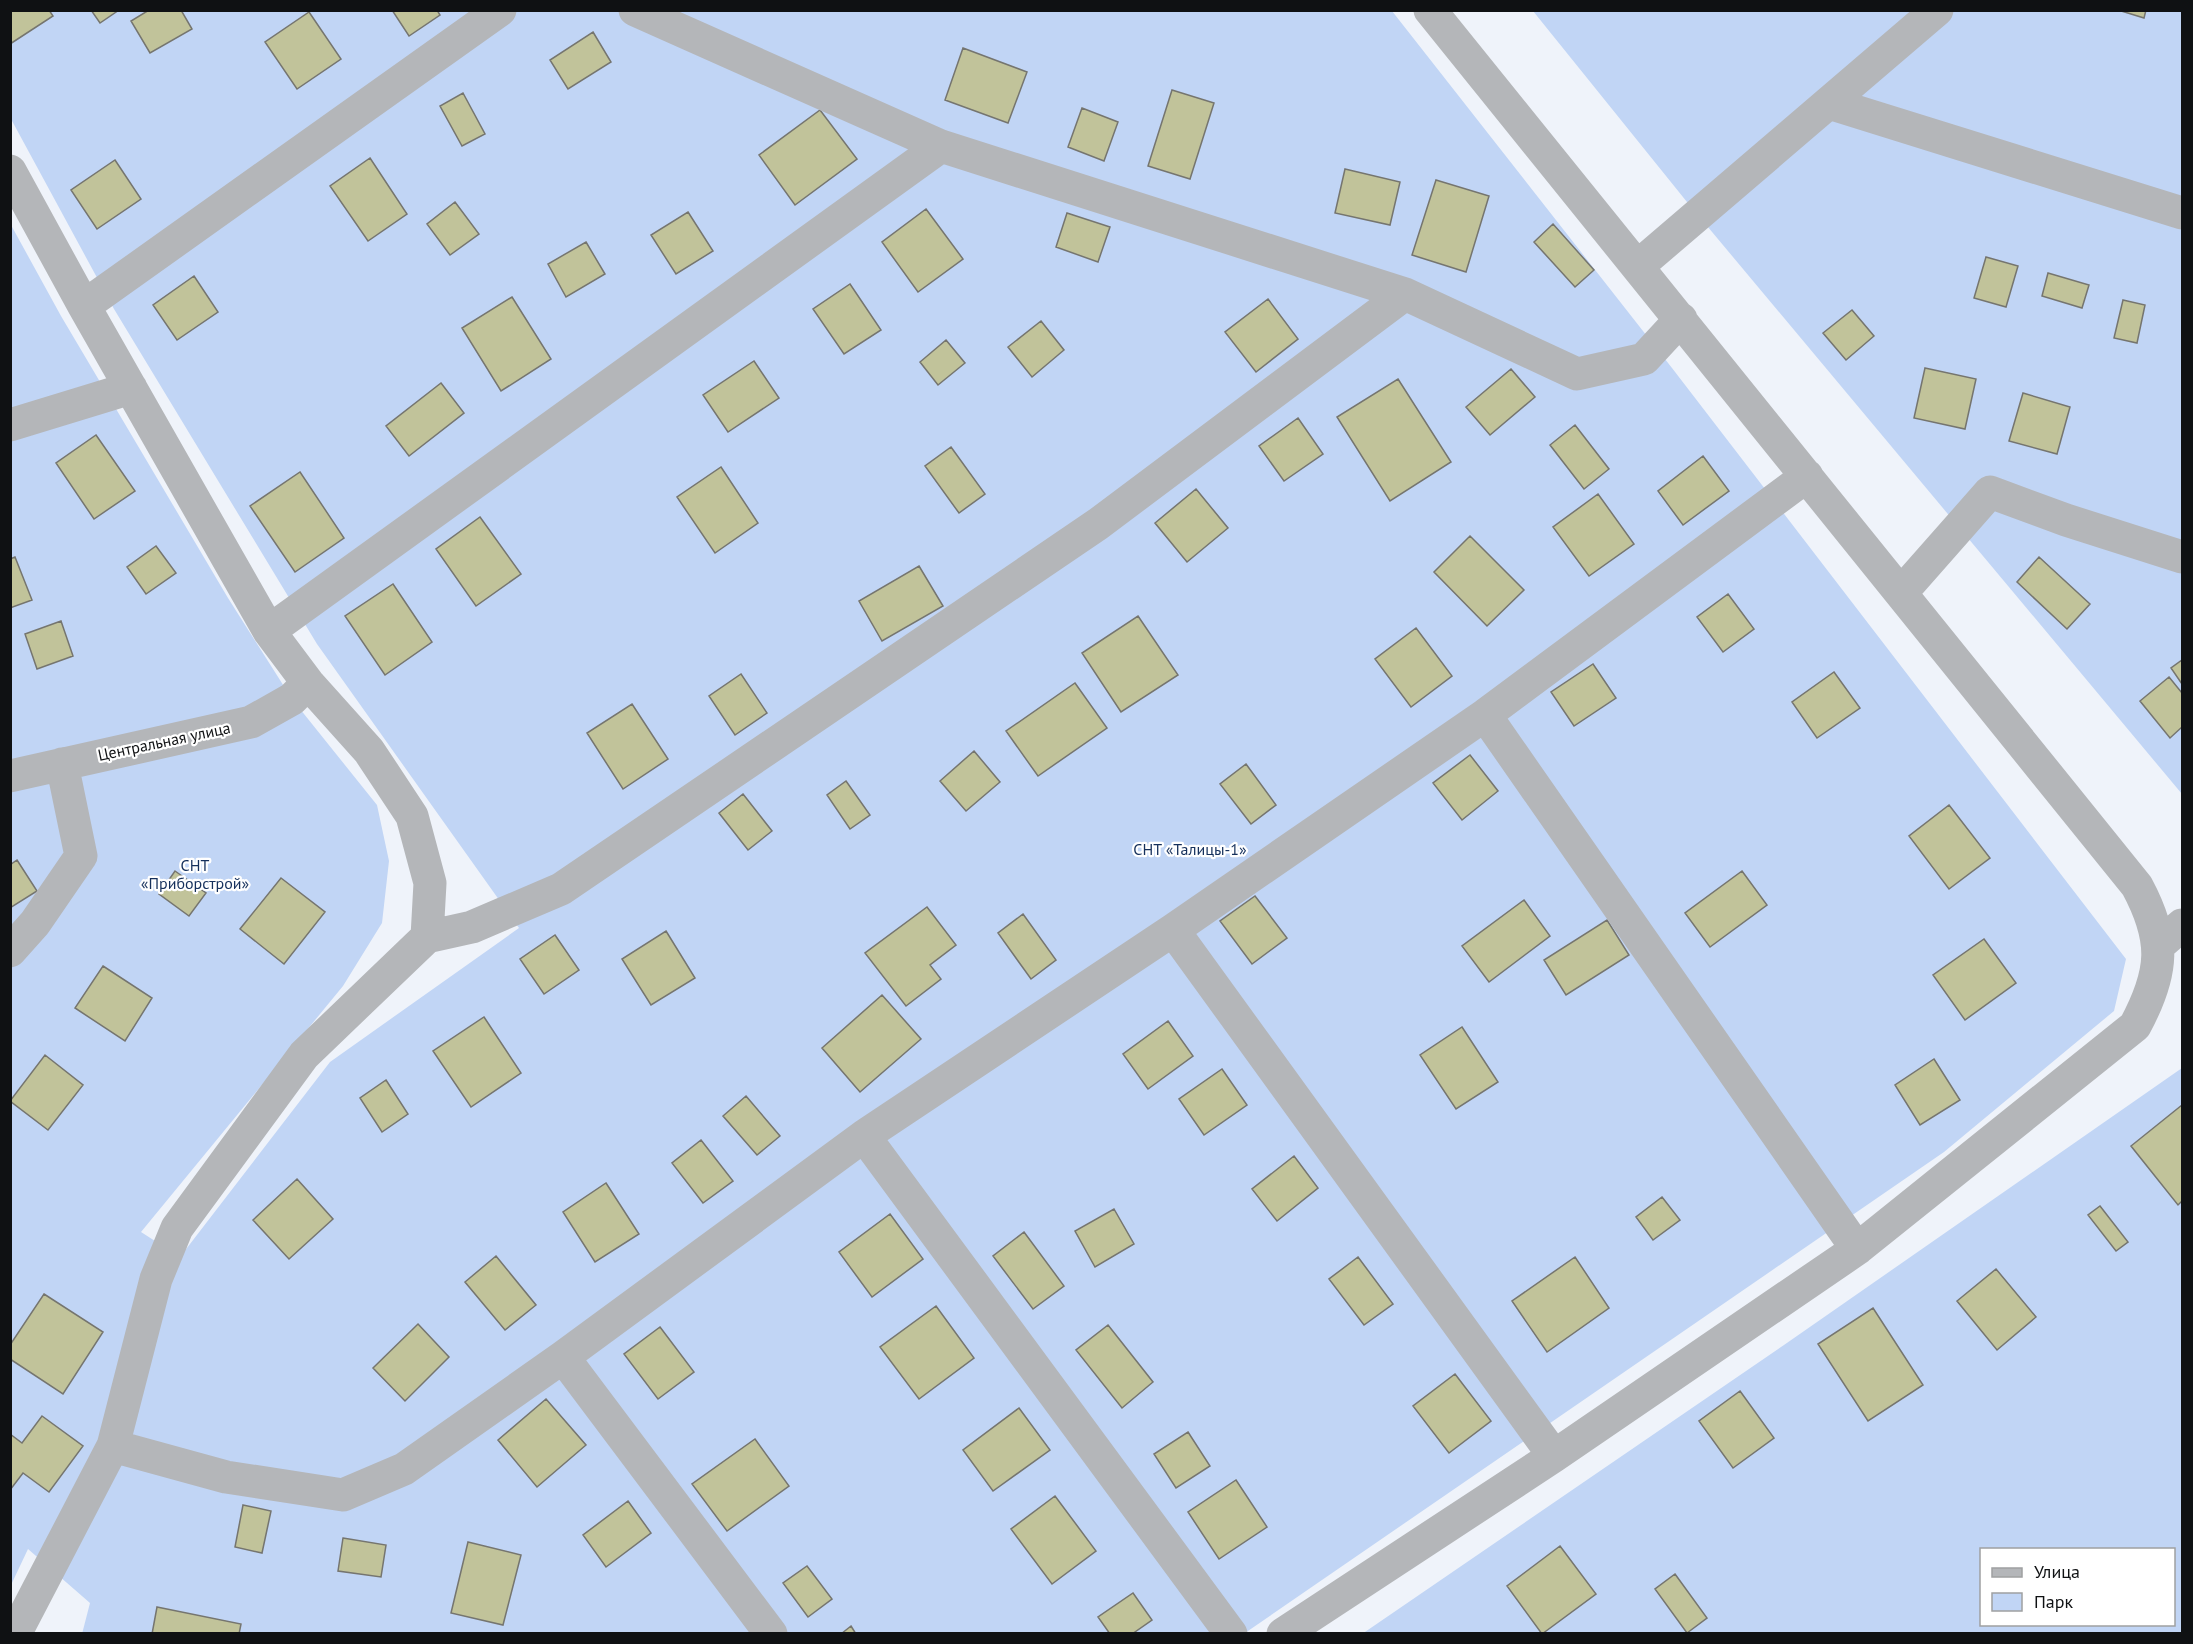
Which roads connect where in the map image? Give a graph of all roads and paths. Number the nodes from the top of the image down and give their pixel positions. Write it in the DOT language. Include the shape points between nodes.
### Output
graph roads {
  1 [pos="500,10"];
  2 [pos="635,10"];
  3 [pos="1430,10"];
  4 [pos="1937,10"];
  5 [pos="1829,103"];
  6 [pos="941,146"];
  7 [pos="10,171"];
  8 [pos="2182,213"];
  9 [pos="1638,266"];
  10 [pos="1405,294"];
  11 [pos="84,306"];
  12 [pos="1681,319"];
  13 [pos="131,388"];
  14 [pos="10,425"];
  15 [pos="1808,476"];
  16 [pos="2182,557"];
  17 [pos="1901,593"];
  18 [pos="270,630"];
  19 [pos="308,684"];
  20 [pos="1485,715"];
  21 [pos="62,764"];
  22 [pos="10,776"];
  23 [pos="1173,930"];
  24 [pos="427,937"];
  25 [pos="2175,941"];
  26 [pos="10,951"];
  27 [pos="864,1136"];
  28 [pos="1857,1249"];
  29 [pos="563,1357"];
  30 [pos="113,1446"];
  31 [pos="1554,1456"];
  32 [pos="15,1634"];
  33 [pos="771,1634"];
  34 [pos="1231,1634"];
  35 [pos="1283,1634"];
  1 -- 11 [label="street"];
  2 -- 6 [label="street"];
  3 -- 9 [label="street"];
  4 -- 5 [label="street"];
  5 -- 8 [label="street"];
  5 -- 9 [label="street"];
  6 -- 10 [label="street"];
  6 -- 18 [label="street"];
  7 -- 11 [label="street"];
  9 -- 12 [label="street"];
  10 -- 12 [label="street" via="1576,374 1644,359"];
  10 -- 24 [label="street" via="1098,524 561,889 472,927"];
  11 -- 13 [label="street"];
  12 -- 15 [label="street"];
  13 -- 14 [label="street"];
  13 -- 18 [label="street"];
  15 -- 17 [label="street"];
  15 -- 20 [label="street"];
  16 -- 17 [label="street" via="1990,492"];
  17 -- 25 [label="street" via="2137,886 2151,913"];
  18 -- 19 [label="street"];
  19 -- 21 [label="street, Центральная улица" via="292,699 251,722"];
  19 -- 24 [label="street" via="369,751 412,816 430,883"];
  20 -- 23 [label="street"];
  20 -- 28 [label="street"];
  21 -- 22 [label="street, Центральная улица"];
  21 -- 26 [label="street" via="81,856 35,923"];
  23 -- 27 [label="street"];
  23 -- 31 [label="street"];
  24 -- 30 [label="street" via="304,1055 177,1228 156,1279"];
  25 -- 28 [label="street" via="2156,971 2148,1002 2135,1026"];
  27 -- 29 [label="street"];
  27 -- 34 [label="street"];
  28 -- 31 [label="street"];
  29 -- 30 [label="street" via="404,1469 343,1495 226,1477"];
  29 -- 33 [label="street"];
  30 -- 32 [label="street"];
  31 -- 35 [label="street"];
}
